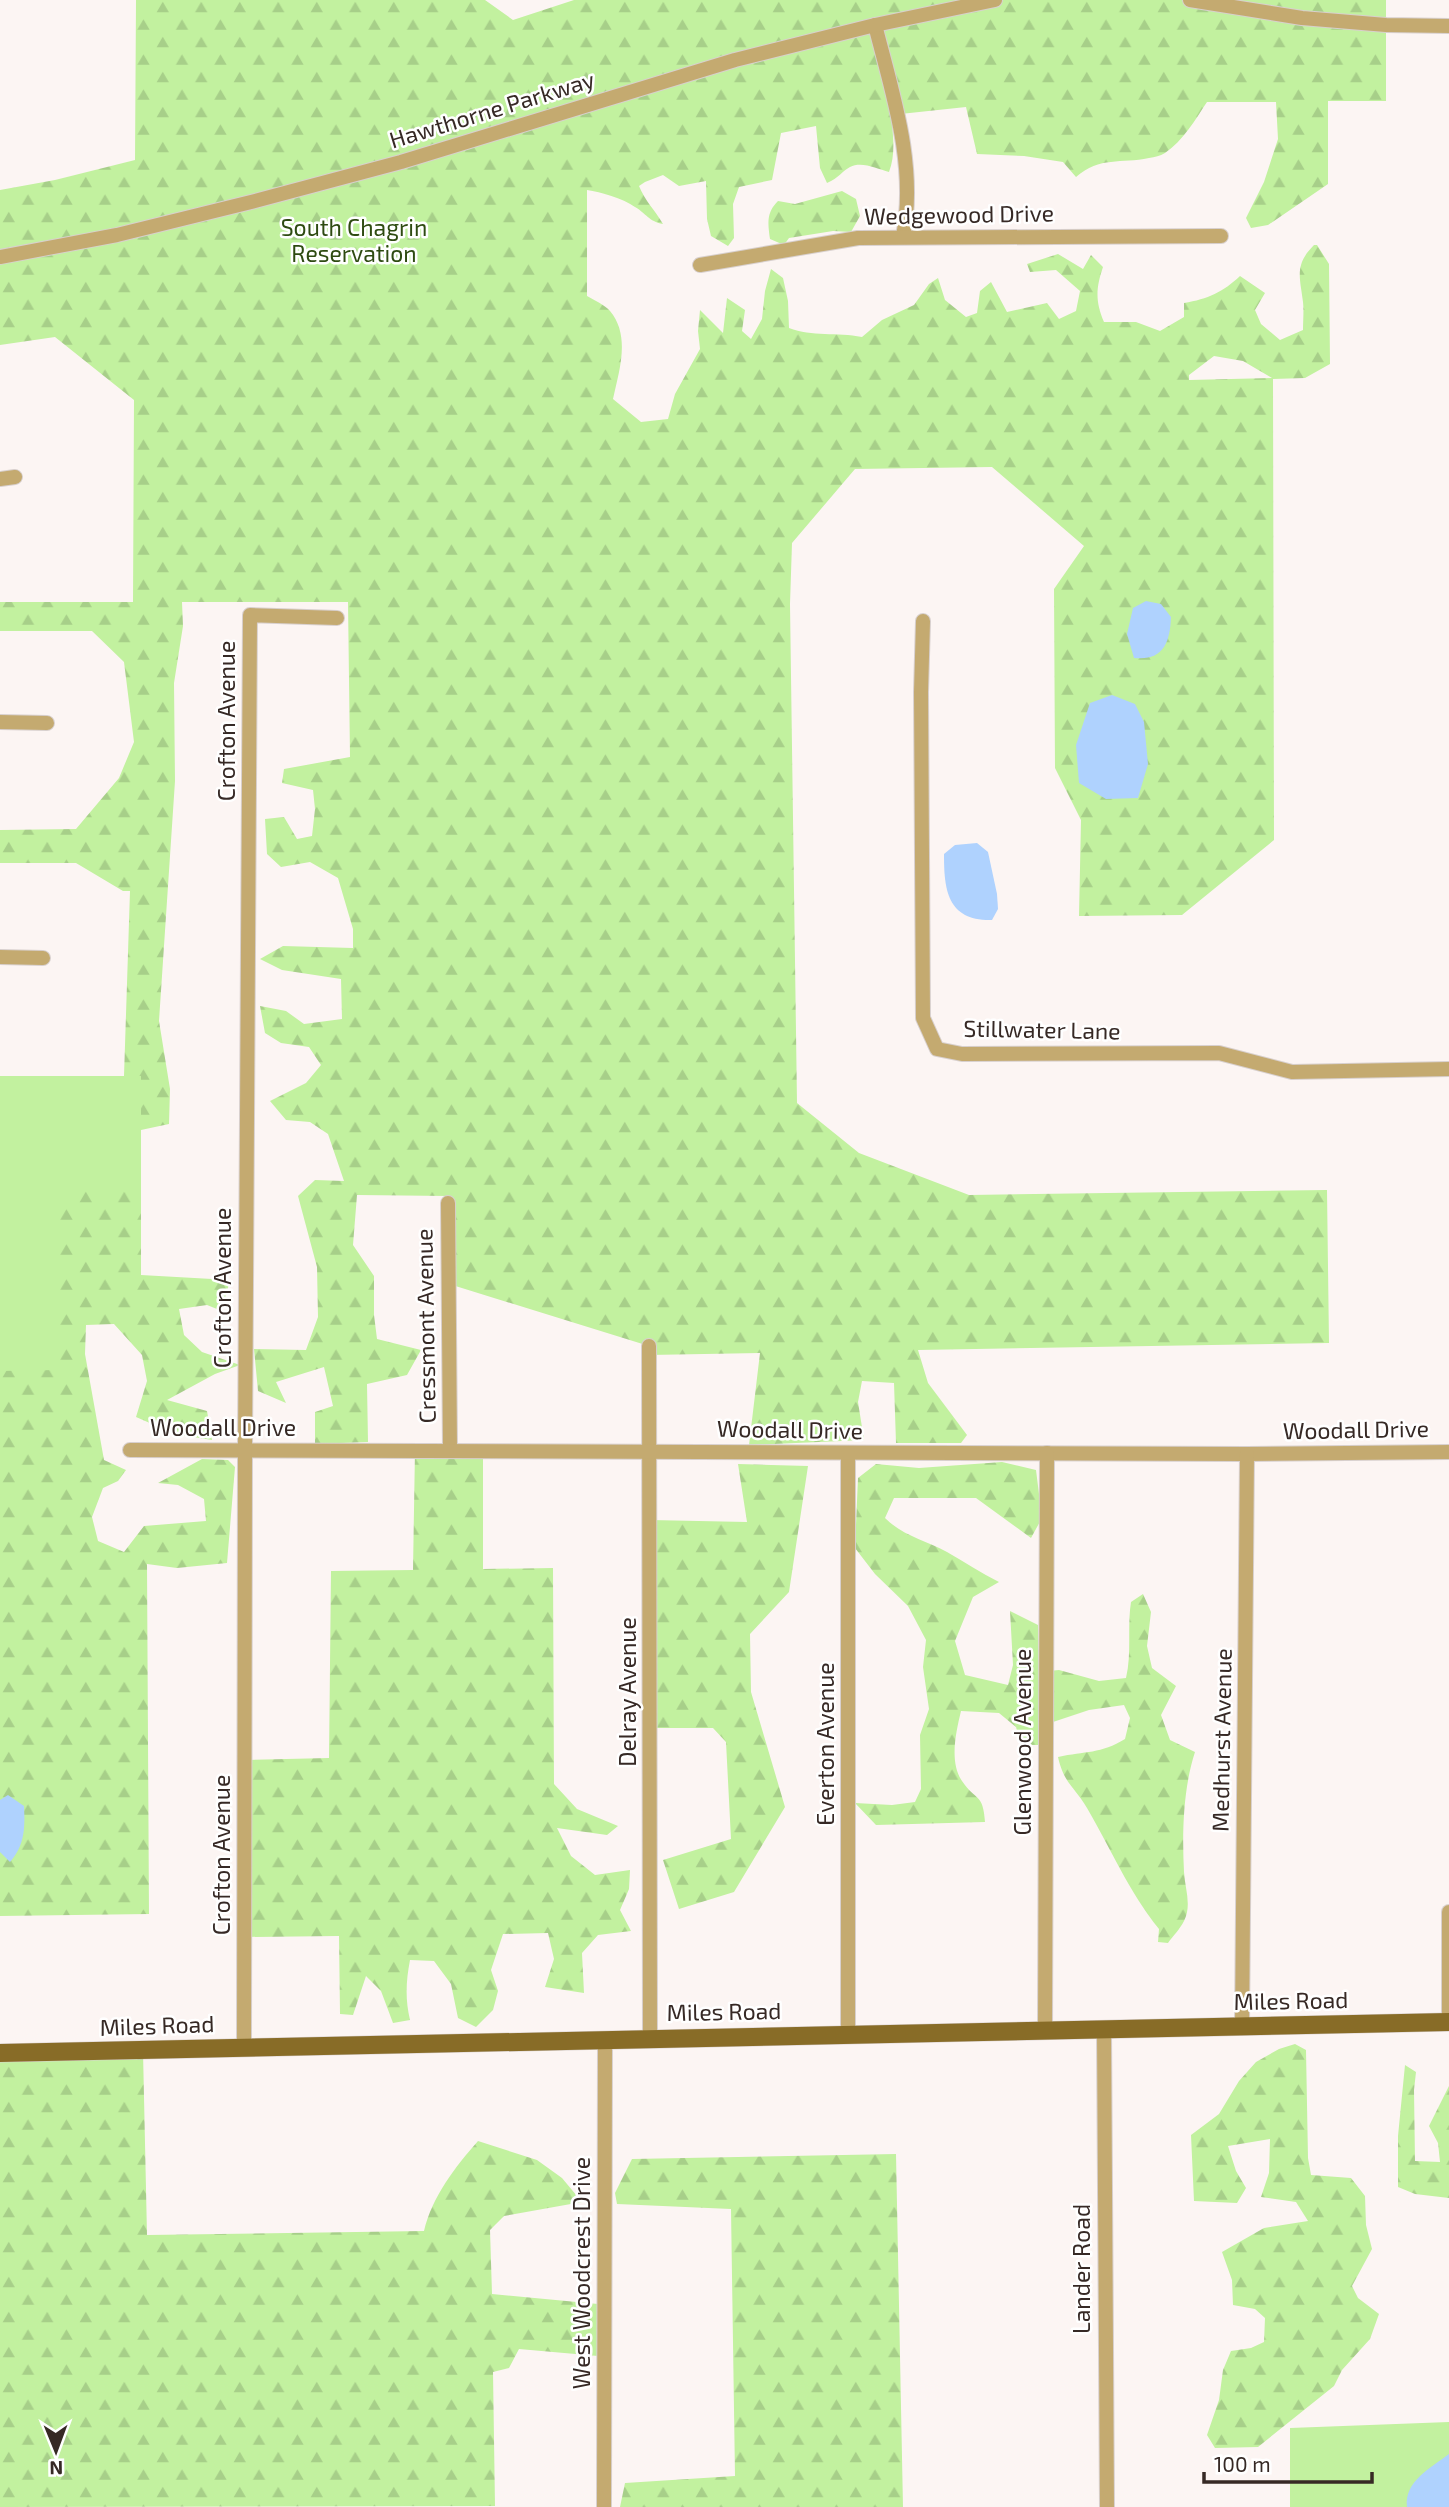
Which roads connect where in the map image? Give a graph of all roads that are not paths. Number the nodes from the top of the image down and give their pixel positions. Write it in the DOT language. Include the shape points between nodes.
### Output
graph roads {
  1 [pos="995,0"];
  2 [pos="1190,0"];
  3 [pos="875,25"];
  4 [pos="1449,26"];
  5 [pos="903,236"];
  6 [pos="1220,236"];
  7 [pos="0,257"];
  8 [pos="700,265"];
  9 [pos="337,618"];
  10 [pos="923,621"];
  11 [pos="0,722"];
  12 [pos="47,723"];
  13 [pos="0,957"];
  14 [pos="43,958"];
  15 [pos="1449,1069"];
  16 [pos="448,1202"];
  17 [pos="649,1346"];
  18 [pos="130,1450"];
  19 [pos="450,1450"];
  20 [pos="245,1451"];
  21 [pos="650,1451"];
  22 [pos="1449,1451"];
  23 [pos="848,1453"];
  24 [pos="1047,1453"];
  25 [pos="1247,1454"];
  26 [pos="1449,1912"];
  27 [pos="1449,2022"];
  28 [pos="1242,2026"];
  29 [pos="1104,2030"];
  30 [pos="1045,2031"];
  31 [pos="848,2034"];
  32 [pos="650,2038"];
  33 [pos="605,2039"];
  34 [pos="244,2048"];
  35 [pos="0,2053"];
  36 [pos="604,2507"];
  37 [pos="1107,2507"];
  1 -- 3 [label="street, Hawthorne Parkway"];
  2 -- 4 [label="street" via="1302,18"];
  3 -- 5 [label="street" via="906,157 908,214"];
  3 -- 7 [label="street, Hawthorne Parkway" via="700,70 326,183 117,236"];
  5 -- 6 [label="street, Wedgewood Drive"];
  5 -- 8 [label="street, Wedgewood Drive" via="859,238"];
  9 -- 20 [label="street, Crofton Avenue" via="250,615"];
  10 -- 15 [label="street, Stillwater Lane" via="923,1018 937,1049 962,1054 1219,1053 1292,1072"];
  11 -- 12 [label="street"];
  13 -- 14 [label="street"];
  16 -- 19 [label="street, Cressmont Avenue"];
  17 -- 21 [label="street, Delray Avenue"];
  18 -- 20 [label="street, Woodall Drive"];
  19 -- 20 [label="street, Woodall Drive"];
  19 -- 21 [label="street, Woodall Drive"];
  20 -- 34 [label="street, Crofton Avenue"];
  21 -- 23 [label="street, Woodall Drive"];
  21 -- 32 [label="street, Delray Avenue"];
  22 -- 25 [label="street, Woodall Drive"];
  23 -- 24 [label="street, Woodall Drive"];
  23 -- 31 [label="street, Everton Avenue"];
  24 -- 25 [label="street, Woodall Drive"];
  24 -- 30 [label="street, Glenwood Avenue"];
  25 -- 28 [label="street, Medhurst Avenue"];
  26 -- 27 [label="street"];
  27 -- 28 [label="main road, Miles Road"];
  28 -- 29 [label="main road, Miles Road"];
  29 -- 30 [label="main road, Miles Road"];
  29 -- 37 [label="street, Lander Road"];
  30 -- 31 [label="main road, Miles Road"];
  31 -- 32 [label="main road, Miles Road"];
  32 -- 33 [label="main road, Miles Road"];
  33 -- 34 [label="main road, Miles Road"];
  33 -- 36 [label="street, West Woodcrest Drive"];
  34 -- 35 [label="main road, Miles Road"];
}
